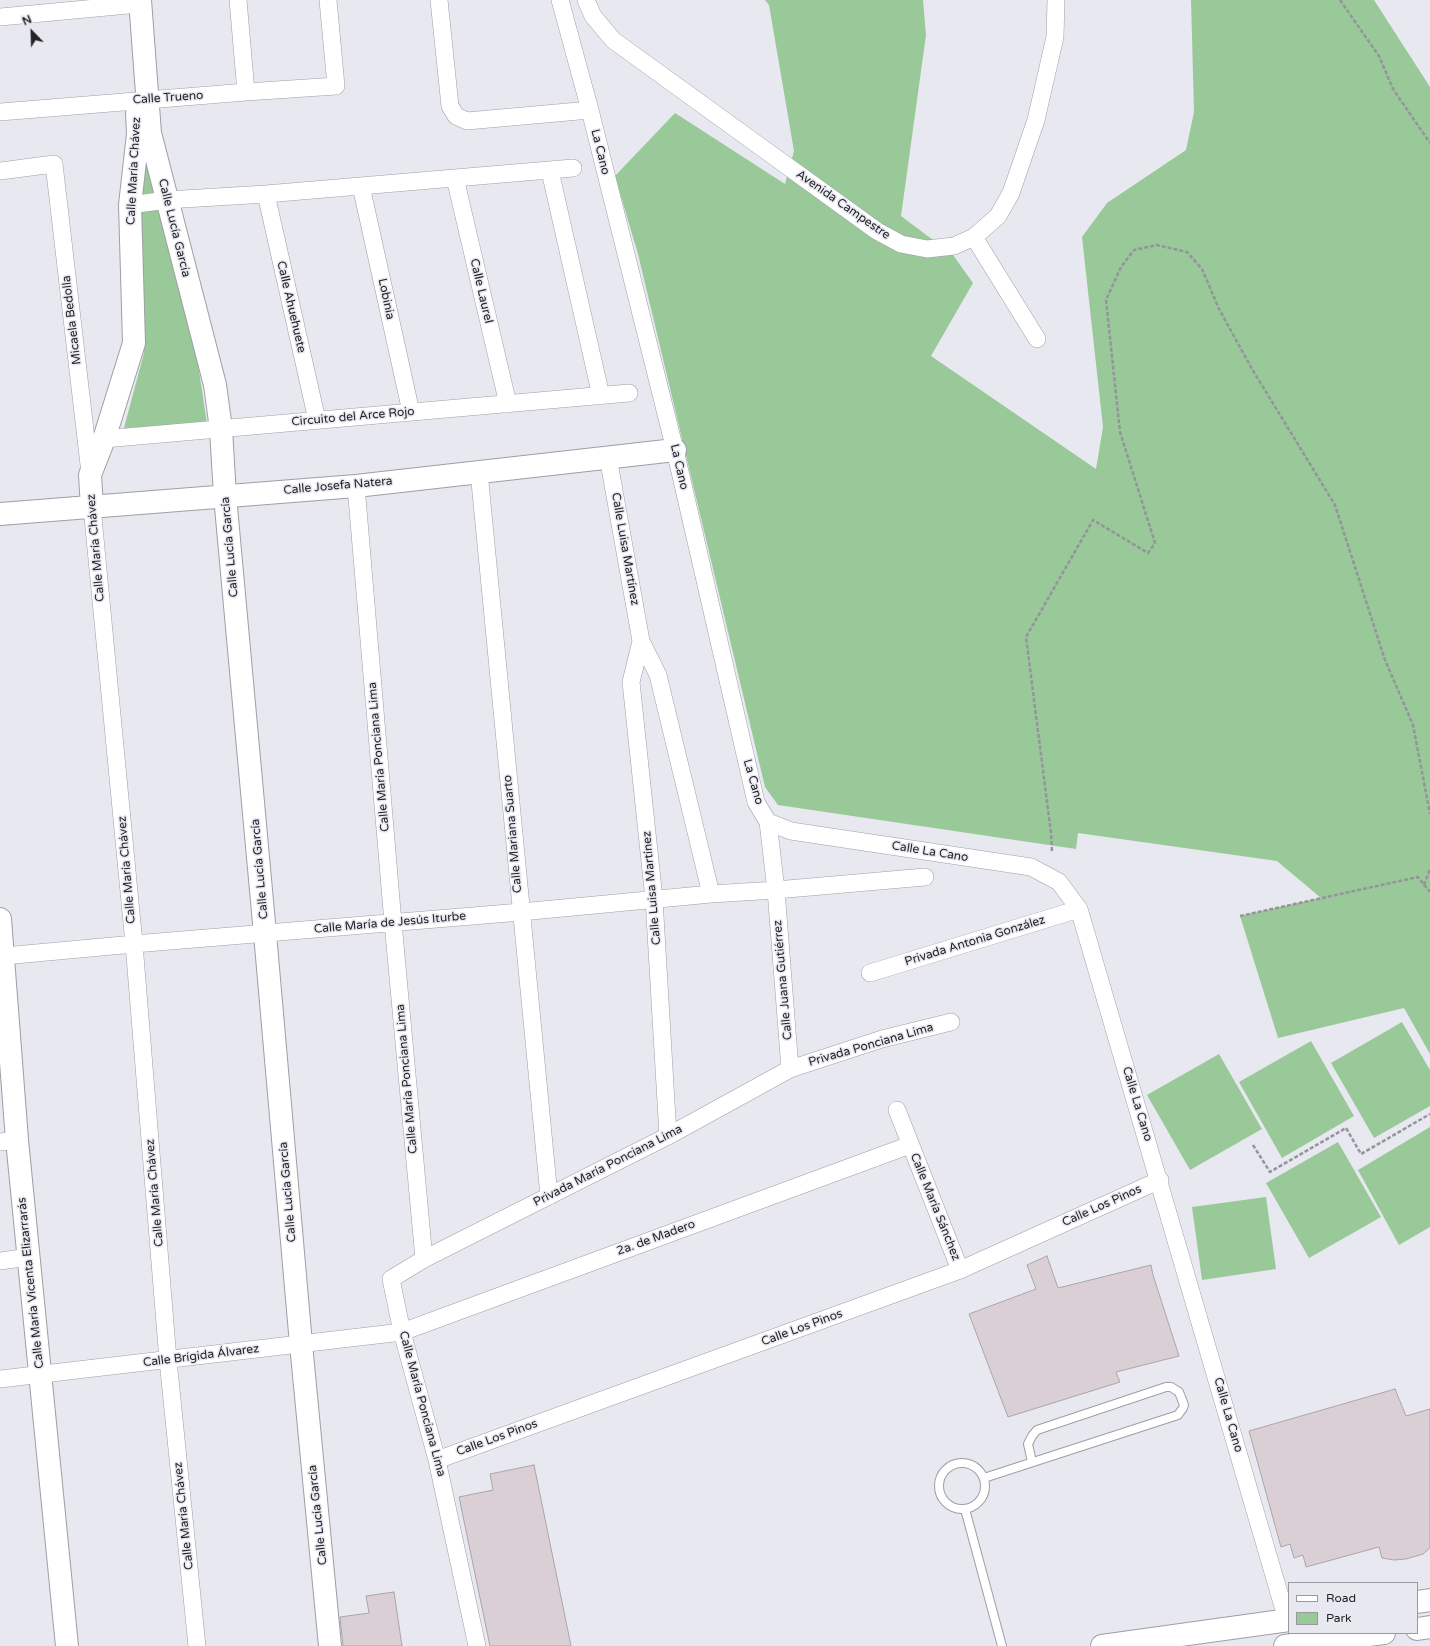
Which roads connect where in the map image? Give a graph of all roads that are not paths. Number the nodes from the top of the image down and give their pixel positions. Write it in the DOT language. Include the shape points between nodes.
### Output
graph roads {
  1 [pos="238,0"];
  2 [pos="328,0"];
  3 [pos="439,0"];
  4 [pos="560,0"];
  5 [pos="586,0"];
  6 [pos="1056,0"];
  7 [pos="132,2"];
  8 [pos="0,17"];
  9 [pos="246,92"];
  10 [pos="143,100"];
  11 [pos="590,110"];
  12 [pos="0,112"];
  13 [pos="573,168"];
  14 [pos="0,171"];
  15 [pos="550,171"];
  16 [pos="455,178"];
  17 [pos="361,186"];
  18 [pos="266,194"];
  19 [pos="167,200"];
  20 [pos="130,205"];
  21 [pos="974,238"];
  22 [pos="1037,339"];
  23 [pos="630,393"];
  24 [pos="601,396"];
  25 [pos="508,404"];
  26 [pos="411,412"];
  27 [pos="317,420"];
  28 [pos="221,429"];
  29 [pos="104,439"];
  30 [pos="675,450"];
  31 [pos="608,457"];
  32 [pos="479,472"];
  33 [pos="90,475"];
  34 [pos="356,486"];
  35 [pos="225,496"];
  36 [pos="92,507"];
  37 [pos="0,514"];
  38 [pos="641,641"];
  39 [pos="768,822"];
  40 [pos="925,878"];
  41 [pos="776,890"];
  42 [pos="711,894"];
  43 [pos="654,899"];
  44 [pos="1079,909"];
  45 [pos="521,912"];
  46 [pos="0,919"];
  47 [pos="393,923"];
  48 [pos="266,934"];
  49 [pos="134,944"];
  50 [pos="4,956"];
  51 [pos="870,973"];
  52 [pos="952,1022"];
  53 [pos="4,1024"];
  54 [pos="790,1069"];
  55 [pos="897,1110"];
  56 [pos="668,1136"];
  57 [pos="9,1141"];
  58 [pos="910,1145"];
  59 [pos="1160,1180"];
  60 [pos="549,1196"];
  61 [pos="29,1257"];
  62 [pos="424,1259"];
  63 [pos="0,1261"];
  64 [pos="960,1270"];
  65 [pos="402,1332"];
  66 [pos="301,1344"];
  67 [pos="168,1360"];
  68 [pos="40,1375"];
  69 [pos="0,1379"];
  70 [pos="437,1460"];
  71 [pos="1032,1462"];
  72 [pos="984,1478"];
  73 [pos="964,1509"];
  74 [pos="1430,1600"];
  75 [pos="1418,1602"];
  76 [pos="1288,1620"];
  77 [pos="1430,1627"];
  78 [pos="1418,1629"];
  79 [pos="1376,1634"];
  80 [pos="67,1646"];
  81 [pos="197,1646"];
  82 [pos="330,1646"];
  83 [pos="477,1646"];
  84 [pos="1002,1646"];
  85 [pos="1102,1646"];
  86 [pos="1285,1646"];
  1 -- 9 [label="street"];
  2 -- 9 [label="street, Calle Trueno" via="336,86"];
  3 -- 11 [label="street" via="450,106 456,116 467,121"];
  4 -- 11 [label="street, La Cano"];
  5 -- 21 [label="street, Avenida Campestre" via="593,16 613,40 877,231 901,244 927,249 954,246"];
  6 -- 21 [label="street, Avenida Campestre" via="1054,37 1036,120 1014,185 998,216"];
  7 -- 8 [label="street"];
  7 -- 10 [label="street"];
  9 -- 10 [label="street, Calle Trueno"];
  10 -- 12 [label="street, Calle Trueno"];
  10 -- 19 [label="street, Calle Lucía García"];
  10 -- 20 [label="street, Calle María Chávez"];
  11 -- 30 [label="street, La Cano"];
  13 -- 15 [label="street"];
  14 -- 33 [label="street, Micaela Bedolla" via="54,164"];
  15 -- 16 [label="street"];
  15 -- 24 [label="street"];
  16 -- 17 [label="street"];
  16 -- 25 [label="street, Calle Laurel"];
  17 -- 18 [label="street"];
  17 -- 26 [label="street, Lobinia"];
  18 -- 19 [label="street"];
  18 -- 27 [label="street, Calle Ahuehuete"];
  19 -- 20 [label="street"];
  19 -- 28 [label="street, Calle Lucía García" via="215,385"];
  20 -- 29 [label="street, Calle María Chávez" via="134,343"];
  21 -- 22 [label="street"];
  23 -- 24 [label="street, Circuito del Arce Rojo"];
  24 -- 25 [label="street, Circuito del Arce Rojo"];
  25 -- 26 [label="street, Circuito del Arce Rojo"];
  26 -- 27 [label="street, Circuito del Arce Rojo"];
  27 -- 28 [label="street, Circuito del Arce Rojo"];
  28 -- 29 [label="street, Circuito del Arce Rojo"];
  28 -- 35 [label="street, Calle Lucía García"];
  29 -- 33 [label="street, Calle María Chávez"];
  30 -- 31 [label="street, Calle Josefa Natera"];
  30 -- 39 [label="street, La Cano" via="756,802"];
  31 -- 32 [label="street, Calle Josefa Natera"];
  31 -- 38 [label="street, Calle Luisa Martínez"];
  32 -- 34 [label="street, Calle Josefa Natera"];
  32 -- 45 [label="street, Calle Mariana Suarto"];
  33 -- 36 [label="street, Calle María Chávez"];
  34 -- 35 [label="street, Calle Josefa Natera"];
  34 -- 47 [label="street, Calle María Ponciana Lima"];
  35 -- 36 [label="street, Calle Josefa Natera"];
  35 -- 48 [label="street, Calle Lucía García"];
  36 -- 37 [label="street, Calle Josefa Natera"];
  36 -- 49 [label="street, Calle María Chávez"];
  38 -- 42 [label="street, Calle Luisa Martínez" via="658,675"];
  38 -- 43 [label="street, Calle Luisa Martínez" via="631,682"];
  39 -- 41 [label="street, Calle Juana Gutiérrez"];
  39 -- 44 [label="street, Calle La Cano" via="791,831 1031,867 1059,882"];
  40 -- 41 [label="street, Calle María de Jesús Iturbe"];
  41 -- 42 [label="street, Calle María de Jesús Iturbe"];
  41 -- 54 [label="street, Calle Juana Gutiérrez"];
  42 -- 43 [label="street, Calle María de Jesús Iturbe"];
  43 -- 45 [label="street, Calle María de Jesús Iturbe"];
  43 -- 56 [label="street, Calle Luisa Martínez"];
  44 -- 51 [label="street, Privada Antonia González"];
  44 -- 59 [label="street, Calle La Cano"];
  45 -- 47 [label="street, Calle María de Jesús Iturbe"];
  45 -- 60 [label="street, Calle Mariana Suarto"];
  46 -- 50 [label="street, Calle María Vicenta Elizarrarás"];
  47 -- 48 [label="street, Calle María de Jesús Iturbe"];
  47 -- 62 [label="street, Calle María Ponciana Lima"];
  48 -- 49 [label="street, Calle María de Jesús Iturbe"];
  48 -- 66 [label="street, Calle Lucía García"];
  49 -- 50 [label="street, Calle María de Jesús Iturbe"];
  49 -- 67 [label="street, Calle María Chávez"];
  50 -- 53 [label="street, Calle María Vicenta Elizarrarás"];
  52 -- 54 [label="street, Privada Ponciana Lima" via="882,1039"];
  53 -- 57 [label="street, Calle María Vicenta Elizarrarás"];
  54 -- 56 [label="street, Privada María Ponciana Lima"];
  55 -- 58 [label="street, Calle María Sánchez"];
  56 -- 60 [label="street, Privada María Ponciana Lima"];
  57 -- 61 [label="street, Calle María Vicenta Elizarrarás"];
  58 -- 64 [label="street, Calle María Sánchez"];
  58 -- 65 [label="street, 2a. de Madero"];
  59 -- 64 [label="street, Calle Los Pinos"];
  59 -- 76 [label="street, Calle La Cano"];
  60 -- 62 [label="street, Privada María Ponciana Lima"];
  61 -- 63 [label="street"];
  61 -- 68 [label="street, Calle María Vicenta Elizarrarás"];
  62 -- 65 [label="street, Calle María Ponciana Lima" via="391,1279"];
  64 -- 70 [label="street, Calle Los Pinos"];
  65 -- 66 [label="street, Calle Brígida Álvarez"];
  65 -- 70 [label="street, Calle María Ponciana Lima"];
  66 -- 67 [label="street, Calle Brígida Álvarez"];
  66 -- 82 [label="street, Calle Lucía García"];
  67 -- 68 [label="street, Calle Brígida Álvarez"];
  67 -- 81 [label="street, Calle María Chávez"];
  68 -- 69 [label="street, Calle Brígida Álvarez"];
  68 -- 80 [label="street, Calle María Vicenta Elizarrarás"];
  70 -- 83 [label="street, Calle María Ponciana Lima"];
  71 -- 71 [label="lane" via="1178,1415 1184,1405 1179,1392 1166,1387 1037,1430 1028,1444"];
  71 -- 72 [label="lane"];
  72 -- 73 [label="lane" via="984,1495 972,1507"];
  72 -- 73 [label="lane" via="976,1467 968,1463 958,1462 943,1471 939,1478 939,1494 949,1506"];
  73 -- 84 [label="lane"];
  74 -- 75 [label="street"];
  76 -- 85 [label="street"];
  77 -- 78 [label="street"];
  79 -- 86 [label="street"];
}
